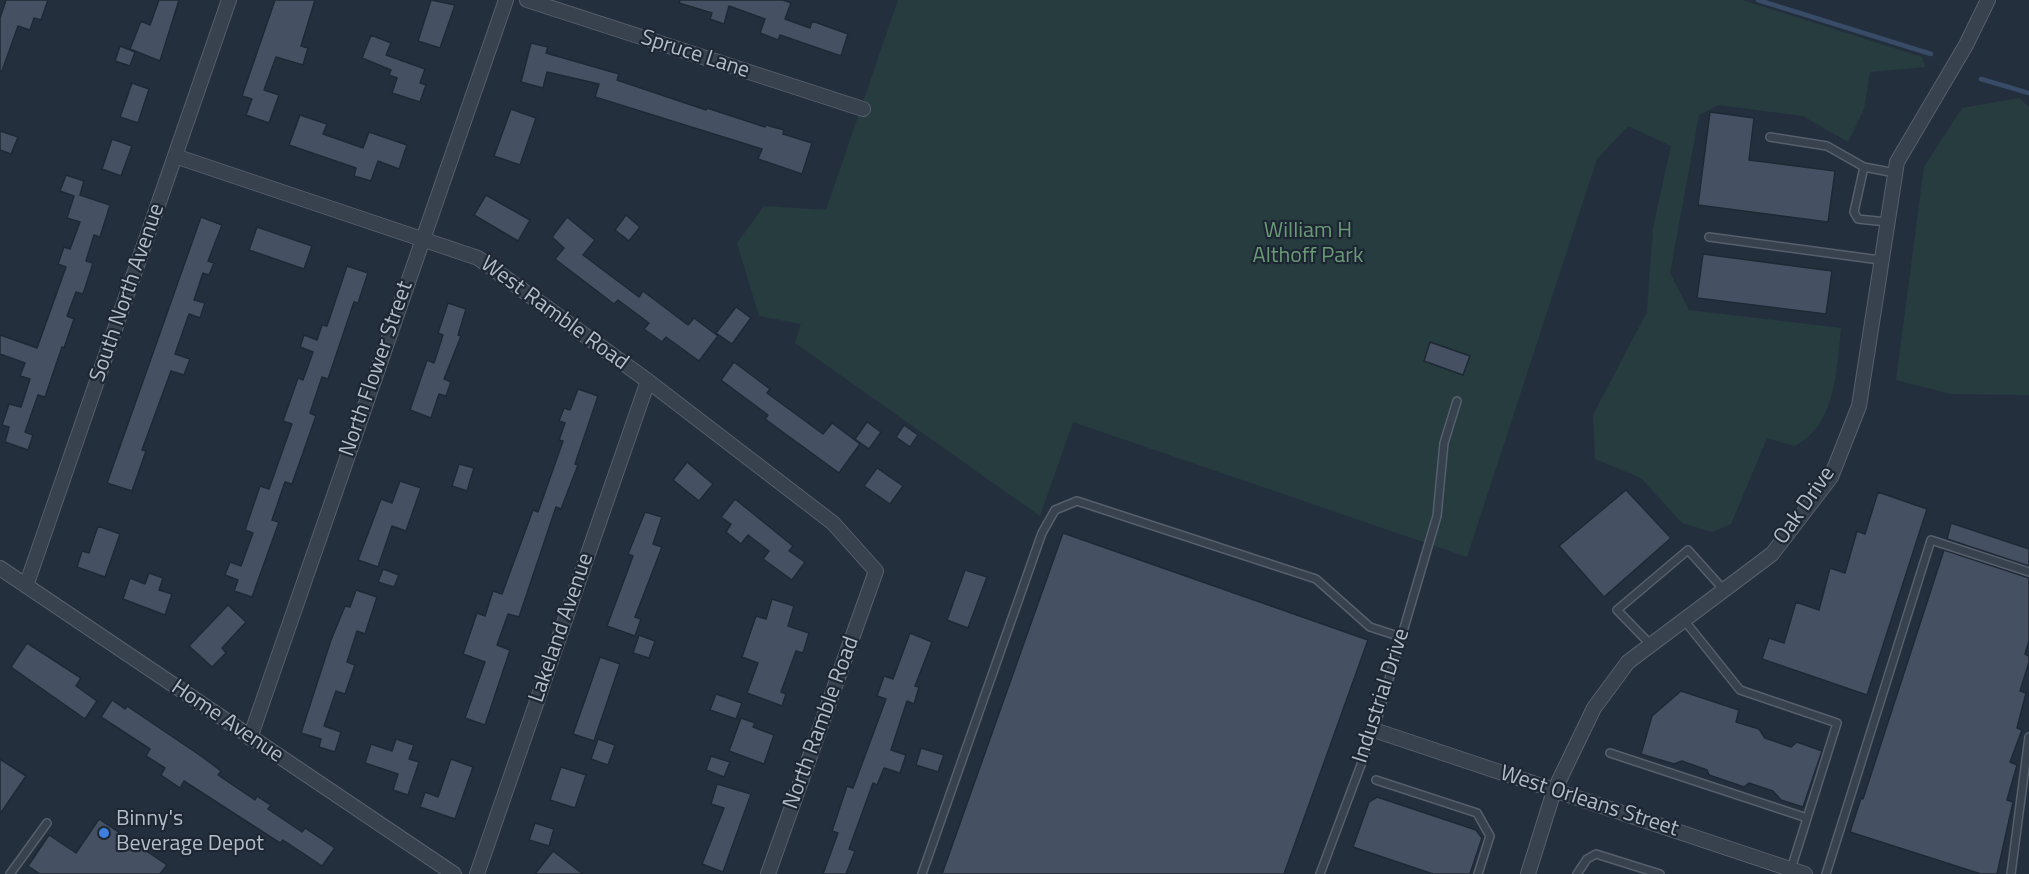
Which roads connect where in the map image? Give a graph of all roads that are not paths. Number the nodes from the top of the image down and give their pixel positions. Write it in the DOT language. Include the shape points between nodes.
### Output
graph roads {
  1 [pos="229,0"];
  2 [pos="506,0"];
  3 [pos="527,0"];
  4 [pos="1988,0"];
  5 [pos="863,110"];
  6 [pos="1770,137"];
  7 [pos="175,156"];
  8 [pos="1864,167"];
  9 [pos="1895,173"];
  10 [pos="1887,222"];
  11 [pos="1709,237"];
  12 [pos="422,239"];
  13 [pos="1880,260"];
  14 [pos="648,381"];
  15 [pos="1457,401"];
  16 [pos="0,568"];
  17 [pos="876,572"];
  18 [pos="2029,572"];
  19 [pos="26,586"];
  20 [pos="1724,590"];
  21 [pos="1684,620"];
  22 [pos="1401,637"];
  23 [pos="1651,645"];
  24 [pos="1374,730"];
  25 [pos="249,738"];
  26 [pos="2029,738"];
  27 [pos="1610,753"];
  28 [pos="1376,780"];
  29 [pos="1554,791"];
  30 [pos="1807,818"];
  31 [pos="47,823"];
  32 [pos="1791,869"];
  33 [pos="10,874"];
  34 [pos="454,874"];
  35 [pos="477,874"];
  36 [pos="768,874"];
  37 [pos="922,874"];
  38 [pos="1320,874"];
  39 [pos="1478,874"];
  40 [pos="1528,874"];
  41 [pos="1577,874"];
  42 [pos="1660,874"];
  43 [pos="1805,874"];
  44 [pos="1827,874"];
  45 [pos="2011,874"];
  1 -- 7 [label="street, South North Avenue"];
  2 -- 12 [label="street, North Flower Street"];
  3 -- 5 [label="street, Spruce Lane"];
  4 -- 9 [label="street, Oak Drive" via="1897,162"];
  6 -- 8 [label="lane" via="1827,146"];
  7 -- 12 [label="street, West Ramble Road"];
  7 -- 19 [label="street, South North Avenue"];
  8 -- 9 [label="lane"];
  8 -- 10 [label="lane" via="1854,212 1858,219"];
  9 -- 10 [label="street, Oak Drive"];
  10 -- 13 [label="street, Oak Drive"];
  11 -- 13 [label="lane"];
  12 -- 14 [label="street, West Ramble Road" via="478,258"];
  12 -- 25 [label="street, North Flower Street"];
  13 -- 20 [label="street, Oak Drive" via="1859,406 1830,477 1772,554"];
  14 -- 17 [label="street, West Ramble Road" via="833,523"];
  14 -- 35 [label="street, Lakeland Avenue"];
  15 -- 22 [label="lane, Industrial Drive" via="1444,443 1437,516"];
  16 -- 19 [label="street, Home Avenue"];
  17 -- 36 [label="street, North Ramble Road"];
  18 -- 44 [label="lane" via="1931,540"];
  19 -- 25 [label="street, Home Avenue"];
  20 -- 21 [label="street, Oak Drive"];
  20 -- 23 [label="lane" via="1688,550 1617,610"];
  21 -- 23 [label="street, Oak Drive"];
  21 -- 30 [label="lane" via="1740,690 1837,723"];
  22 -- 24 [label="lane, Industrial Drive"];
  22 -- 37 [label="lane" via="1370,627 1316,579 1077,501 1055,510 1042,533"];
  23 -- 29 [label="street, Oak Drive" via="1628,662 1594,708"];
  24 -- 29 [label="street, West Orleans Street"];
  24 -- 38 [label="lane, Industrial Drive"];
  25 -- 34 [label="street, Home Avenue"];
  26 -- 45 [label="lane"];
  27 -- 30 [label="lane"];
  28 -- 39 [label="lane" via="1477,813 1490,836"];
  29 -- 32 [label="street, West Orleans Street"];
  29 -- 40 [label="street, Oak Drive"];
  30 -- 32 [label="lane"];
  31 -- 33 [label="lane"];
  32 -- 43 [label="street, West Orleans Street"];
  41 -- 42 [label="lane" via="1587,859 1596,854"];
}
